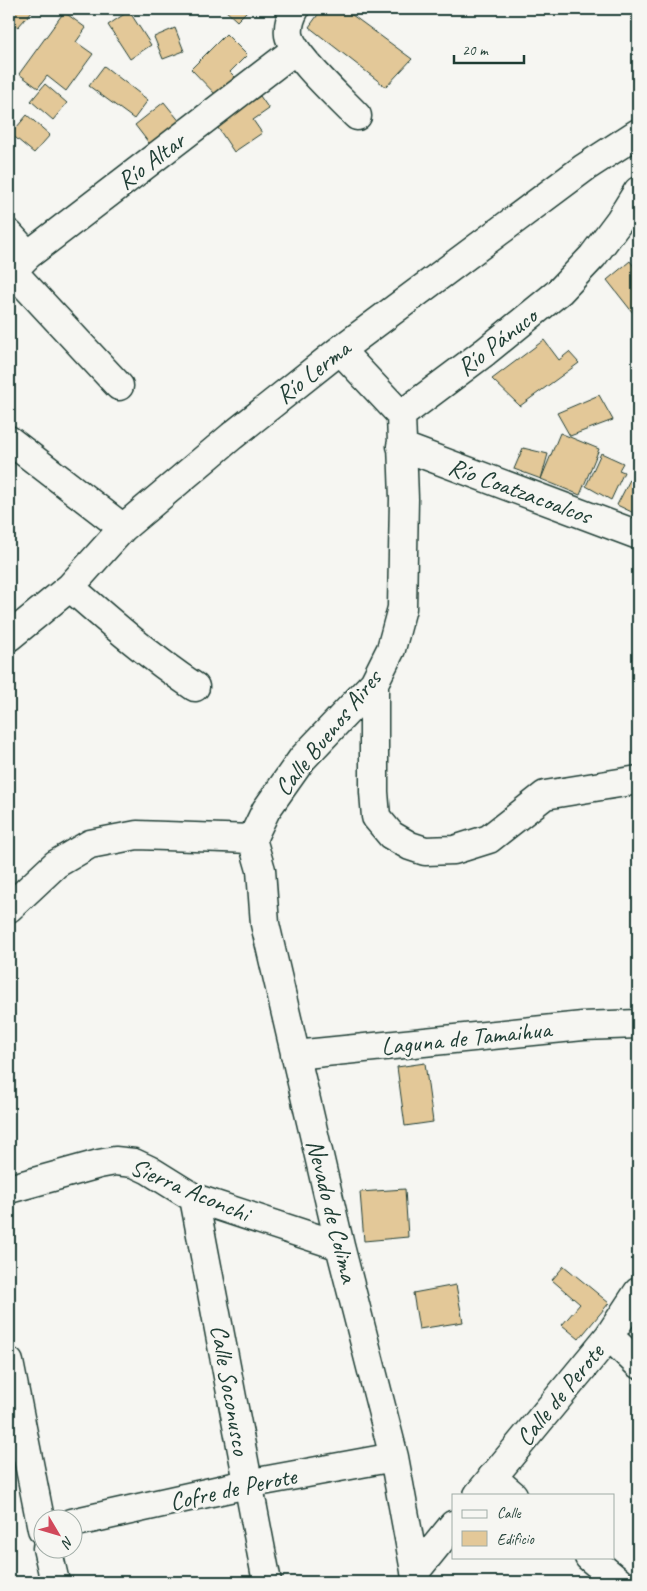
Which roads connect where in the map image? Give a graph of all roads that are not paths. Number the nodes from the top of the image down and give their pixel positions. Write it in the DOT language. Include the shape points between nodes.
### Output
graph roads {
  1 [pos="295,9"];
  2 [pos="295,50"];
  3 [pos="357,116"];
  4 [pos="638,133"];
  5 [pos="638,191"];
  6 [pos="9,234"];
  7 [pos="16,267"];
  8 [pos="340,350"];
  9 [pos="119,386"];
  10 [pos="401,415"];
  11 [pos="9,440"];
  12 [pos="401,446"];
  13 [pos="123,528"];
  14 [pos="638,535"];
  15 [pos="70,587"];
  16 [pos="9,637"];
  17 [pos="374,684"];
  18 [pos="195,687"];
  19 [pos="638,780"];
  20 [pos="252,839"];
  21 [pos="9,908"];
  22 [pos="638,1024"];
  23 [pos="295,1055"];
  24 [pos="9,1189"];
  25 [pos="194,1198"];
  26 [pos="340,1246"];
  27 [pos="638,1292"];
  28 [pos="609,1336"];
  29 [pos="9,1362"];
  30 [pos="638,1364"];
  31 [pos="394,1457"];
  32 [pos="247,1484"];
  33 [pos="485,1486"];
  34 [pos="510,1494"];
  35 [pos="38,1508"];
  36 [pos="82,1521"];
  37 [pos="452,1525"];
  38 [pos="49,1558"];
  39 [pos="590,1558"];
  40 [pos="416,1577"];
  41 [pos="55,1582"];
  42 [pos="267,1582"];
  43 [pos="619,1582"];
  1 -- 2 [label="street" via="290,17 289,35"];
  2 -- 3 [label="street"];
  2 -- 7 [label="street, Río Altar"];
  4 -- 8 [label="street, Río Lerma" via="584,168"];
  5 -- 10 [label="street, Río Pánuco" via="593,256 560,292"];
  6 -- 7 [label="street"];
  7 -- 9 [label="street"];
  8 -- 10 [label="street"];
  8 -- 13 [label="street, Río Lerma"];
  10 -- 12 [label="street, Calle Buenos Aires"];
  11 -- 13 [label="street"];
  12 -- 14 [label="street, Río Coatzacoalcos"];
  12 -- 17 [label="street, Calle Buenos Aires" via="404,499 402,608 391,649"];
  13 -- 15 [label="street, Río Lerma"];
  15 -- 16 [label="street, Río Lerma"];
  15 -- 18 [label="street" via="125,636"];
  17 -- 19 [label="street" via="376,817 391,835 425,851 454,850 489,838 545,795"];
  17 -- 20 [label="street, Calle Buenos Aires" via="302,759 266,810"];
  20 -- 21 [label="street" via="137,835 90,844 56,864"];
  20 -- 23 [label="street, Nevado de Colima" via="261,870 265,924"];
  22 -- 23 [label="street, Laguna de Tamaihua" via="583,1026"];
  23 -- 26 [label="street, Nevado de Colima"];
  24 -- 25 [label="street, Sierra Aconchi" via="115,1161 134,1163 149,1170"];
  25 -- 26 [label="street, Sierra Aconchi"];
  25 -- 32 [label="street, Calle Soconusco"];
  26 -- 31 [label="street, Nevado de Colima"];
  27 -- 28 [label="street, Calle de Perote"];
  28 -- 30 [label="street"];
  28 -- 33 [label="street, Calle de Perote"];
  29 -- 35 [label="street"];
  31 -- 32 [label="street, Cofre de Perote"];
  31 -- 40 [label="street, Nevado de Colima"];
  32 -- 36 [label="street, Cofre de Perote"];
  32 -- 42 [label="street, Calle Soconusco"];
  33 -- 34 [label="street"];
  37 -- 40 [label="street"];
  38 -- 41 [label="street"];
  39 -- 43 [label="street"];
}
